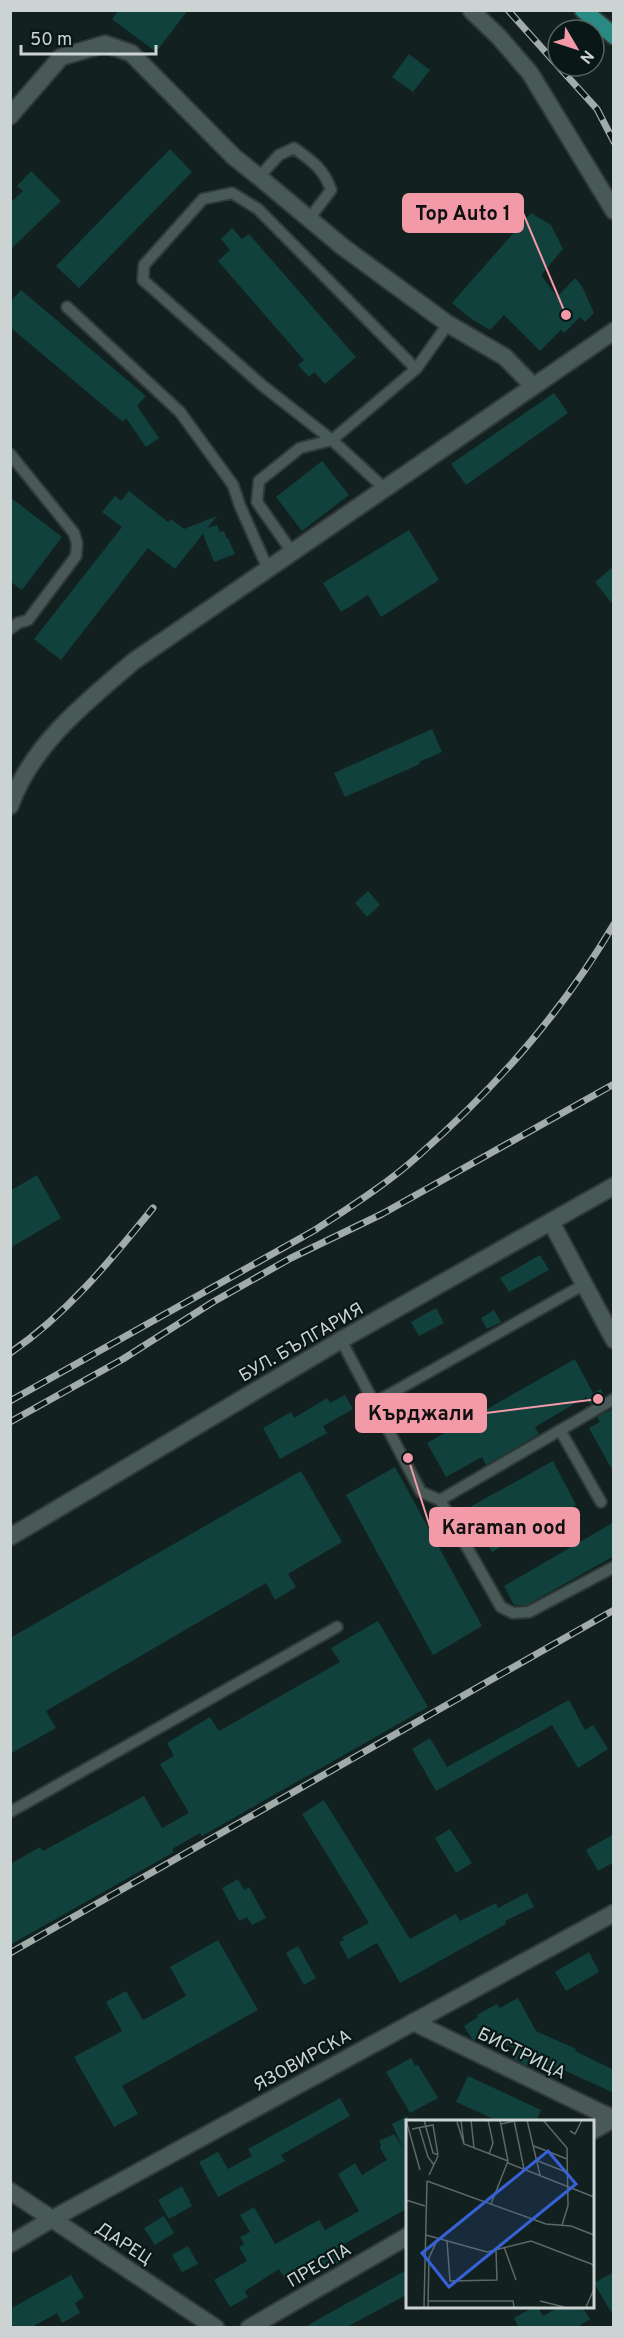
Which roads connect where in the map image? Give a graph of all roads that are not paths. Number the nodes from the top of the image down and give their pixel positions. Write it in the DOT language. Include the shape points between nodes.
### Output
graph roads {
  1 [pos="471,10"];
  2 [pos="583,10"];
  3 [pos="614,36"];
  4 [pos="10,116"];
  5 [pos="259,177"];
  6 [pos="614,211"];
  7 [pos="309,219"];
  8 [pos="67,307"];
  9 [pos="448,324"];
  10 [pos="614,330"];
  11 [pos="416,369"];
  12 [pos="533,386"];
  13 [pos="332,440"];
  14 [pos="10,454"];
  15 [pos="385,489"];
  16 [pos="292,552"];
  17 [pos="268,569"];
  18 [pos="10,629"];
  19 [pos="10,806"];
  20 [pos="614,1186"];
  21 [pos="550,1222"];
  22 [pos="583,1285"];
  23 [pos="340,1340"];
  24 [pos="614,1340"];
  25 [pos="614,1399"];
  26 [pos="374,1402"];
  27 [pos="560,1430"];
  28 [pos="440,1500"];
  29 [pos="601,1502"];
  30 [pos="10,1537"];
  31 [pos="614,1567"];
  32 [pos="337,1627"];
  33 [pos="10,1812"];
  34 [pos="614,1913"];
  35 [pos="413,2022"];
  36 [pos="613,2119"];
  37 [pos="594,2130"];
  38 [pos="10,2191"];
  39 [pos="52,2219"];
  40 [pos="406,2237"];
  41 [pos="10,2244"];
  42 [pos="216,2328"];
  43 [pos="249,2328"];
  1 -- 6 [label="street" via="530,73"];
  2 -- 3 [label="main road"];
  4 -- 5 [label="street" via="61,57 105,44 131,53 234,157"];
  5 -- 7 [label="street"];
  5 -- 7 [label="lane" via="279,155 294,148 308,158 326,176 331,190"];
  7 -- 9 [label="street"];
  8 -- 17 [label="lane" via="180,412 233,485"];
  9 -- 11 [label="lane"];
  9 -- 12 [label="street" via="505,357"];
  10 -- 12 [label="street"];
  11 -- 13 [label="lane"];
  11 -- 13 [label="lane" via="258,209 232,193 203,199 144,265 143,280 263,386"];
  12 -- 15 [label="street"];
  13 -- 15 [label="lane"];
  13 -- 16 [label="lane" via="300,448 259,481 257,502"];
  14 -- 18 [label="lane" via="74,533 77,543 76,556 28,620"];
  15 -- 16 [label="street"];
  16 -- 17 [label="street"];
  17 -- 19 [label="street" via="134,661 88,700 50,738"];
  20 -- 21 [label="street, БУЛ. БЪЛГАРИЯ"];
  21 -- 22 [label="street"];
  21 -- 23 [label="street, БУЛ. БЪЛГАРИЯ"];
  22 -- 24 [label="street"];
  22 -- 26 [label="lane"];
  23 -- 26 [label="lane"];
  23 -- 30 [label="street, БУЛ. БЪЛГАРИЯ"];
  25 -- 27 [label="lane"];
  26 -- 28 [label="lane" via="421,1492"];
  27 -- 28 [label="lane"];
  27 -- 29 [label="lane"];
  28 -- 31 [label="lane" via="501,1606 508,1611 529,1612"];
  32 -- 33 [label="lane"];
  34 -- 35 [label="street, ЯЗОВИРСКА"];
  35 -- 36 [label="street, БИСТРИЦА"];
  35 -- 39 [label="street, ЯЗОВИРСКА"];
  36 -- 37 [label="street"];
  38 -- 39 [label="street, ДАРЕЦ"];
  39 -- 41 [label="street, ЯЗОВИРСКА"];
  39 -- 42 [label="street, ДАРЕЦ"];
  40 -- 43 [label="street, ПРЕСПА"];
}
